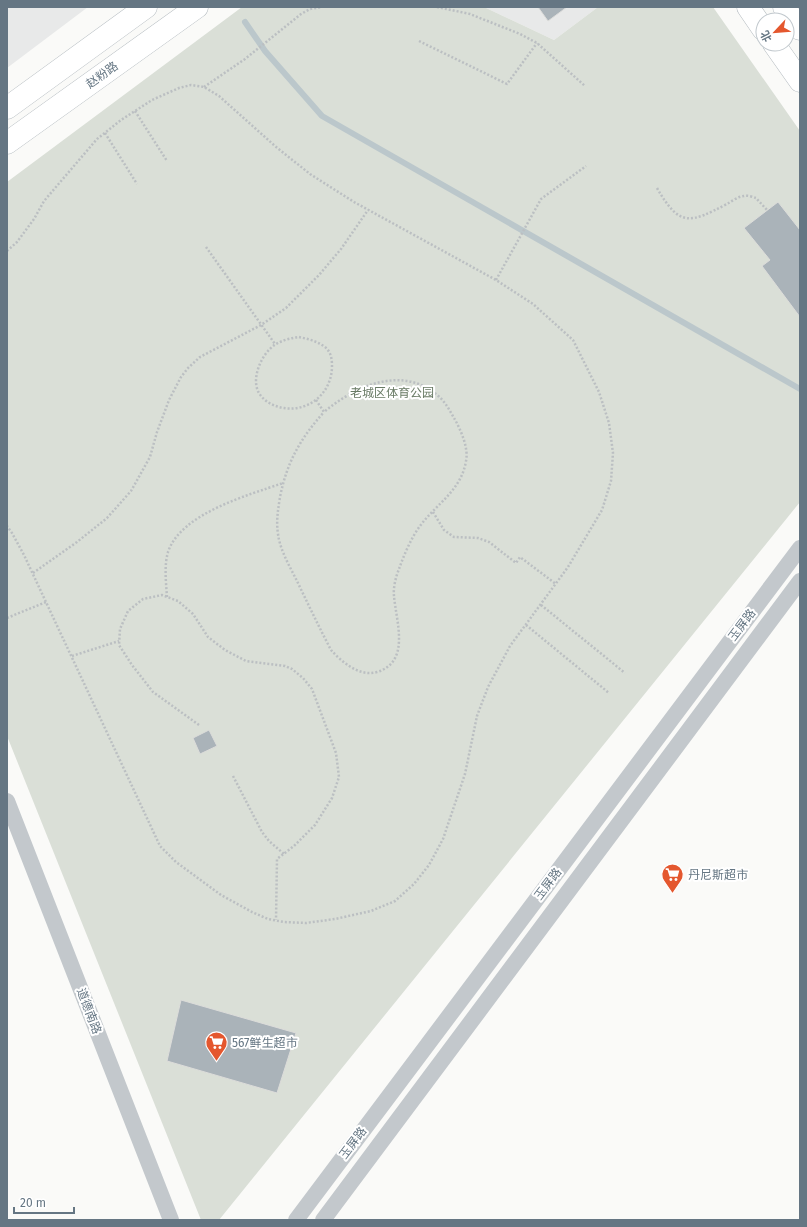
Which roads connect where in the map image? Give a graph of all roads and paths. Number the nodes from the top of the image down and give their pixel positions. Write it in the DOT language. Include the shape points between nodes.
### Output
graph roads {
  1 [pos="146,7"];
  2 [pos="197,7"];
  3 [pos="322,7"];
  4 [pos="437,7"];
  5 [pos="748,7"];
  6 [pos="784,7"];
  7 [pos="755,17"];
  8 [pos="800,29"];
  9 [pos="419,41"];
  10 [pos="537,43"];
  11 [pos="780,52"];
  12 [pos="800,81"];
  13 [pos="585,86"];
  14 [pos="204,87"];
  15 [pos="7,108"];
  16 [pos="135,111"];
  17 [pos="105,133"];
  18 [pos="7,143"];
  19 [pos="166,161"];
  20 [pos="586,166"];
  21 [pos="137,184"];
  22 [pos="657,188"];
  23 [pos="368,210"];
  24 [pos="766,210"];
  25 [pos="206,247"];
  26 [pos="7,251"];
  27 [pos="496,280"];
  28 [pos="261,325"];
  29 [pos="275,344"];
  30 [pos="316,400"];
  31 [pos="324,412"];
  32 [pos="283,483"];
  33 [pos="433,512"];
  34 [pos="7,526"];
  35 [pos="800,548"];
  36 [pos="33,573"];
  37 [pos="800,581"];
  38 [pos="556,584"];
  39 [pos="167,597"];
  40 [pos="46,602"];
  41 [pos="541,605"];
  42 [pos="7,618"];
  43 [pos="526,625"];
  44 [pos="119,641"];
  45 [pos="72,656"];
  46 [pos="625,673"];
  47 [pos="609,693"];
  48 [pos="199,725"];
  49 [pos="234,776"];
  50 [pos="7,801"];
  51 [pos="284,854"];
  52 [pos="276,920"];
  53 [pos="171,1220"];
  54 [pos="296,1220"];
  55 [pos="323,1220"];
  1 -- 15 [label="street"];
  2 -- 18 [label="street, 赵粉路"];
  3 -- 14 [label="path" via="300,14 250,55"];
  4 -- 10 [label="path" via="470,14"];
  5 -- 7 [label="street"];
  6 -- 8 [label="street"];
  9 -- 10 [label="path" via="507,84"];
  10 -- 13 [label="path"];
  11 -- 12 [label="street"];
  14 -- 16 [label="path" via="191,85 179,88"];
  14 -- 23 [label="path" via="219,96 310,174"];
  16 -- 17 [label="path"];
  16 -- 19 [label="path"];
  17 -- 21 [label="path"];
  17 -- 26 [label="path" via="62,178 17,242"];
  20 -- 27 [label="path" via="541,199"];
  22 -- 24 [label="path" via="667,205 677,214 690,219 703,216 744,196 756,198"];
  23 -- 27 [label="path"];
  23 -- 28 [label="path" via="319,275 286,308"];
  25 -- 28 [label="path"];
  27 -- 38 [label="path" via="533,304 572,340 599,392 609,423 613,453 611,481 602,510"];
  28 -- 29 [label="path"];
  28 -- 36 [label="path" via="200,357 188,368 169,400 150,457 131,491 107,518"];
  29 -- 30 [label="path" via="299,338 312,340 329,352 332,358 332,373 328,387"];
  29 -- 30 [label="path" via="259,364 256,377 260,395 278,407 292,409 306,406"];
  30 -- 31 [label="path"];
  31 -- 32 [label="path" via="308,429 297,447"];
  31 -- 33 [label="path" via="338,400 357,390 394,380 412,381 436,394 456,421 464,438 467,459 455,488"];
  32 -- 33 [label="path" via="277,520 278,535 286,558 331,650 342,662 371,674 383,671 394,661 399,648 394,594 398,571 419,527"];
  32 -- 39 [label="path" via="211,510 178,535 169,551 166,566"];
  33 -- 38 [label="path" via="444,530 454,537 478,538 489,542 516,563 520,557"];
  34 -- 36 [label="path"];
  35 -- 54 [label="street, 玉屏路"];
  36 -- 40 [label="path"];
  37 -- 55 [label="street, 玉屏路"];
  38 -- 41 [label="path"];
  39 -- 44 [label="path" via="162,595 143,599 128,611 120,629"];
  39 -- 51 [label="path" via="178,601 193,614 208,637 225,650 246,661 292,669 312,688 336,753 339,777 332,798 315,825"];
  40 -- 42 [label="path"];
  40 -- 45 [label="path"];
  41 -- 43 [label="path"];
  41 -- 46 [label="path"];
  43 -- 47 [label="path"];
  43 -- 52 [label="path" via="510,646 488,687 477,716 465,774 443,839 429,865 414,884 395,901 371,911 306,923"];
  44 -- 45 [label="path"];
  44 -- 48 [label="path" via="132,665 153,692"];
  45 -- 52 [label="path" via="160,846 176,862 221,895 252,912"];
  49 -- 51 [label="path" via="262,832"];
  50 -- 53 [label="street, 道德南路"];
  51 -- 52 [label="path" via="277,859"];
}
